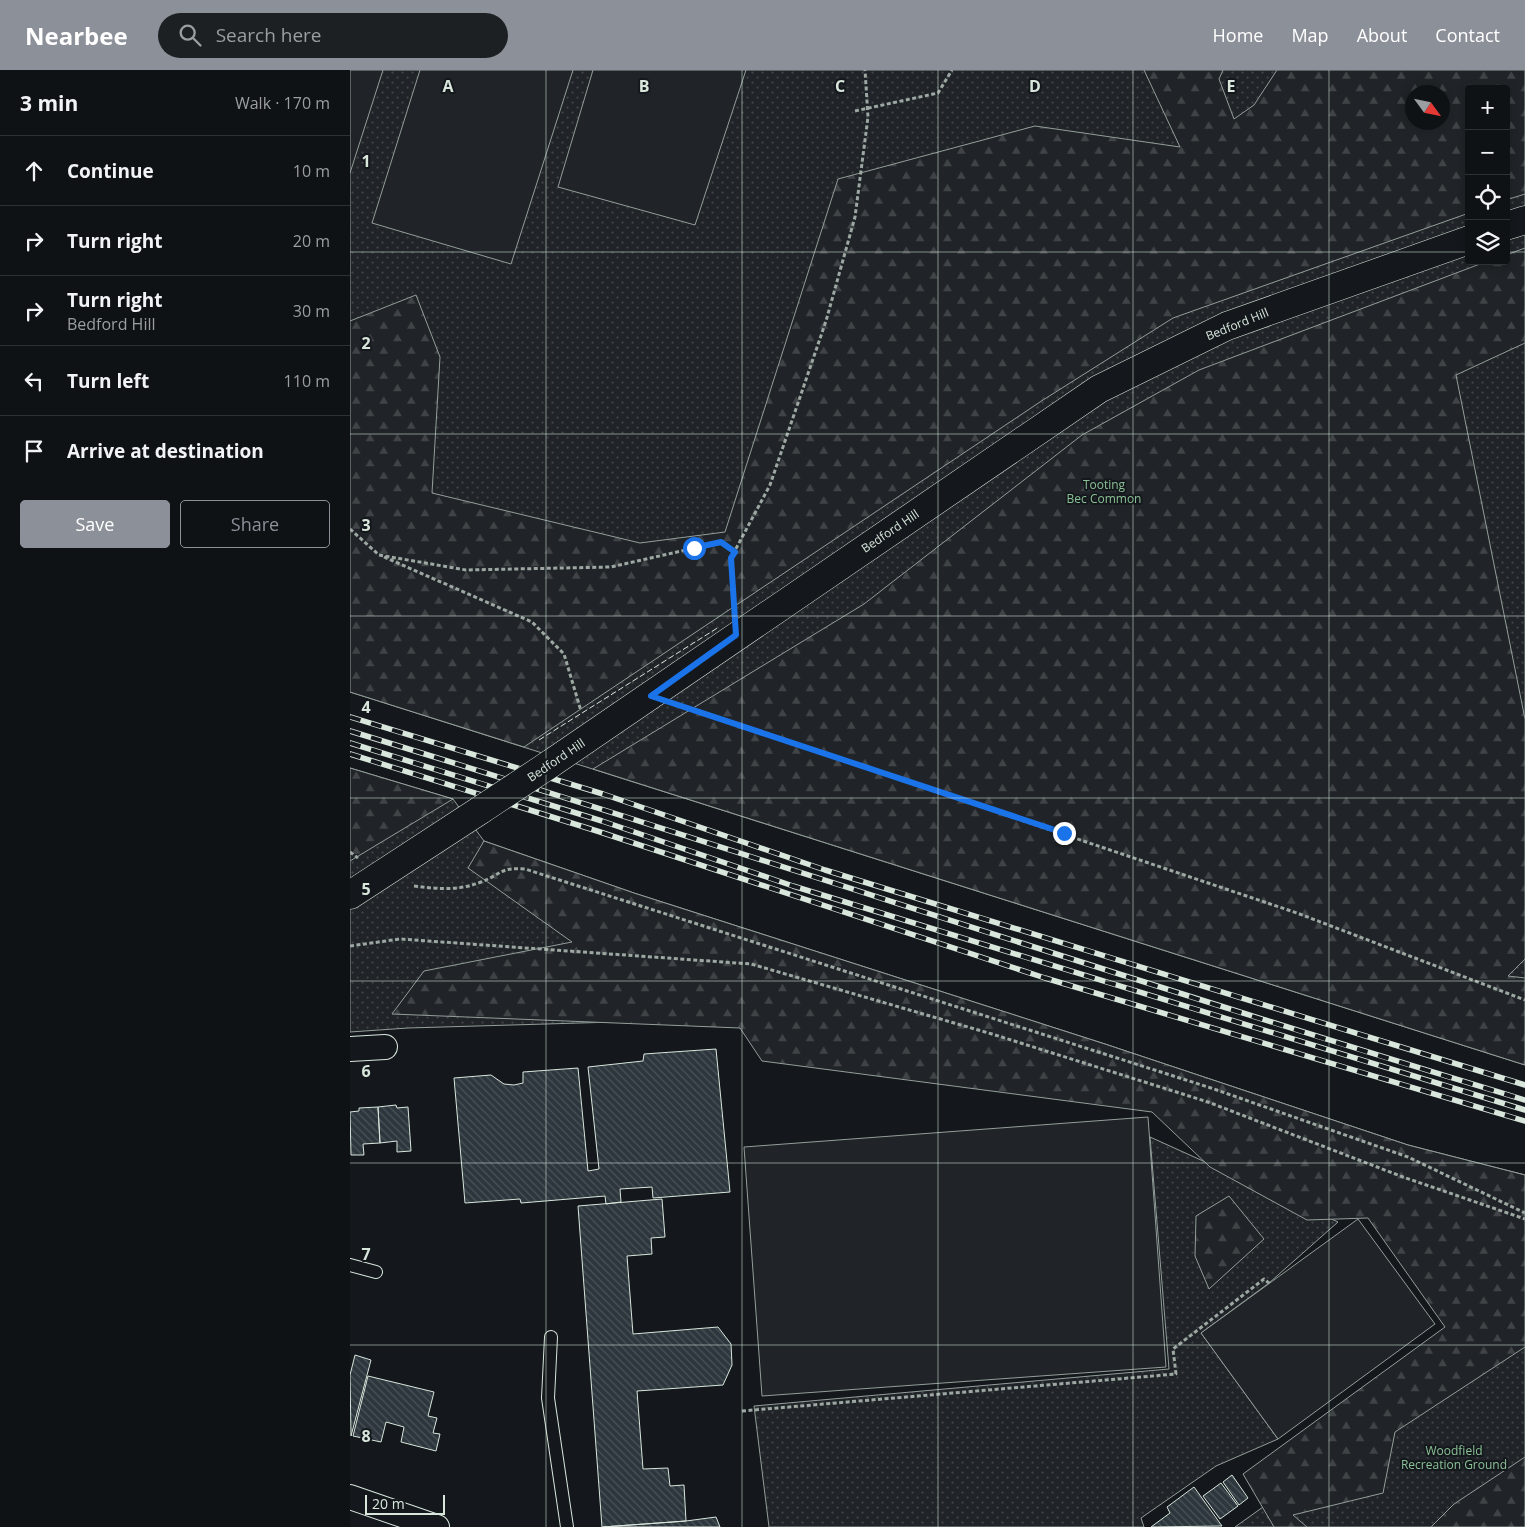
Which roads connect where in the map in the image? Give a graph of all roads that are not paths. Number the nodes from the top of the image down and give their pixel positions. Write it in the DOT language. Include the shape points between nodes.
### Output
graph roads {
  1 [pos="1525,220"];
  2 [pos="1510,225"];
  3 [pos="1465,241"];
  4 [pos="350,895"];
  5 [pos="385,1047"];
  6 [pos="350,1049"];
  7 [pos="350,1265"];
  8 [pos="376,1272"];
  9 [pos="550,1337"];
  10 [pos="350,1497"];
  11 [pos="438,1527"];
  12 [pos="567,1527"];
  1 -- 2 [label="main road"];
  3 -- 4 [label="main road, Bedford Hill, bridge" via="1227,326 1099,389 651,696"];
  5 -- 6 [label="street"];
  7 -- 8 [label="lane"];
  9 -- 12 [label="lane" via="548,1398"];
  10 -- 11 [label="street"];
}
